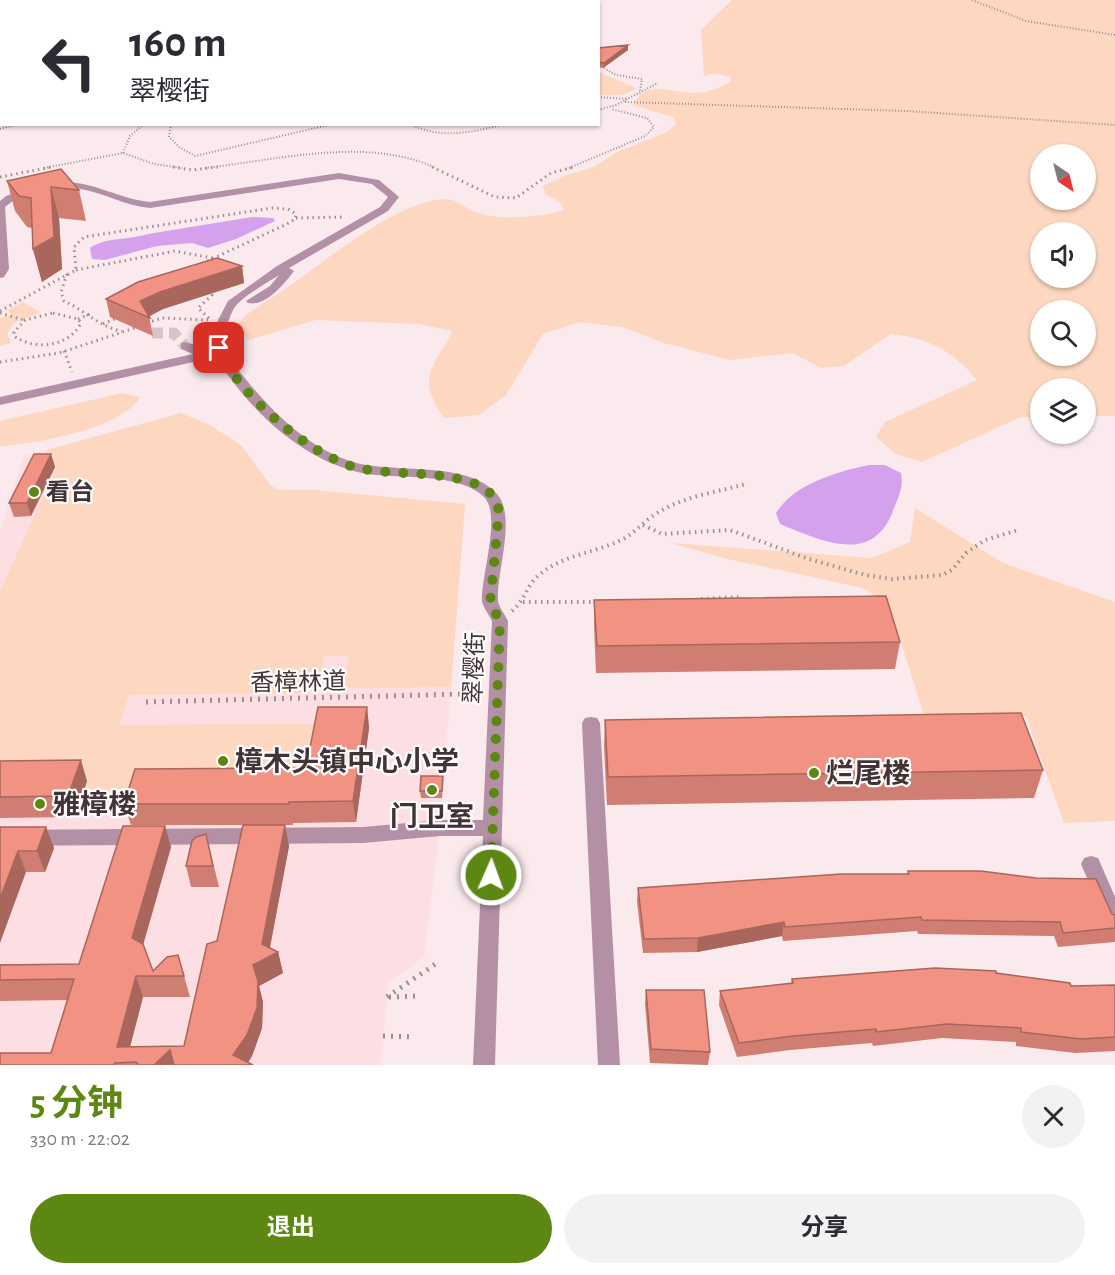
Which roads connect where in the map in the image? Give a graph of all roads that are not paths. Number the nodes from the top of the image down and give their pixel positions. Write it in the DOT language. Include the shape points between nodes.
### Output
graph roads {
  1 [pos="0,275"];
  2 [pos="185,346"];
  3 [pos="220,350"];
  4 [pos="0,401"];
  5 [pos="591,723"];
  6 [pos="492,828"];
  7 [pos="0,838"];
  8 [pos="1091,864"];
  9 [pos="1115,921"];
  10 [pos="484,1065"];
  11 [pos="609,1065"];
  1 -- 3 [label="street" via="0,206 20,194 64,184 86,185 150,205 344,176 378,183 394,197 384,209 297,259 274,288 224,319"];
  2 -- 3 [label="street" via="198,352"];
  3 -- 4 [label="street"];
  3 -- 6 [label="street, 翠樱街" via="262,407 323,454 364,469 455,479 491,493 497,503 490,603 500,621"];
  5 -- 11 [label="street"];
  6 -- 7 [label="street" via="363,835"];
  6 -- 10 [label="street, 翠樱街"];
  8 -- 9 [label="street"];
}
